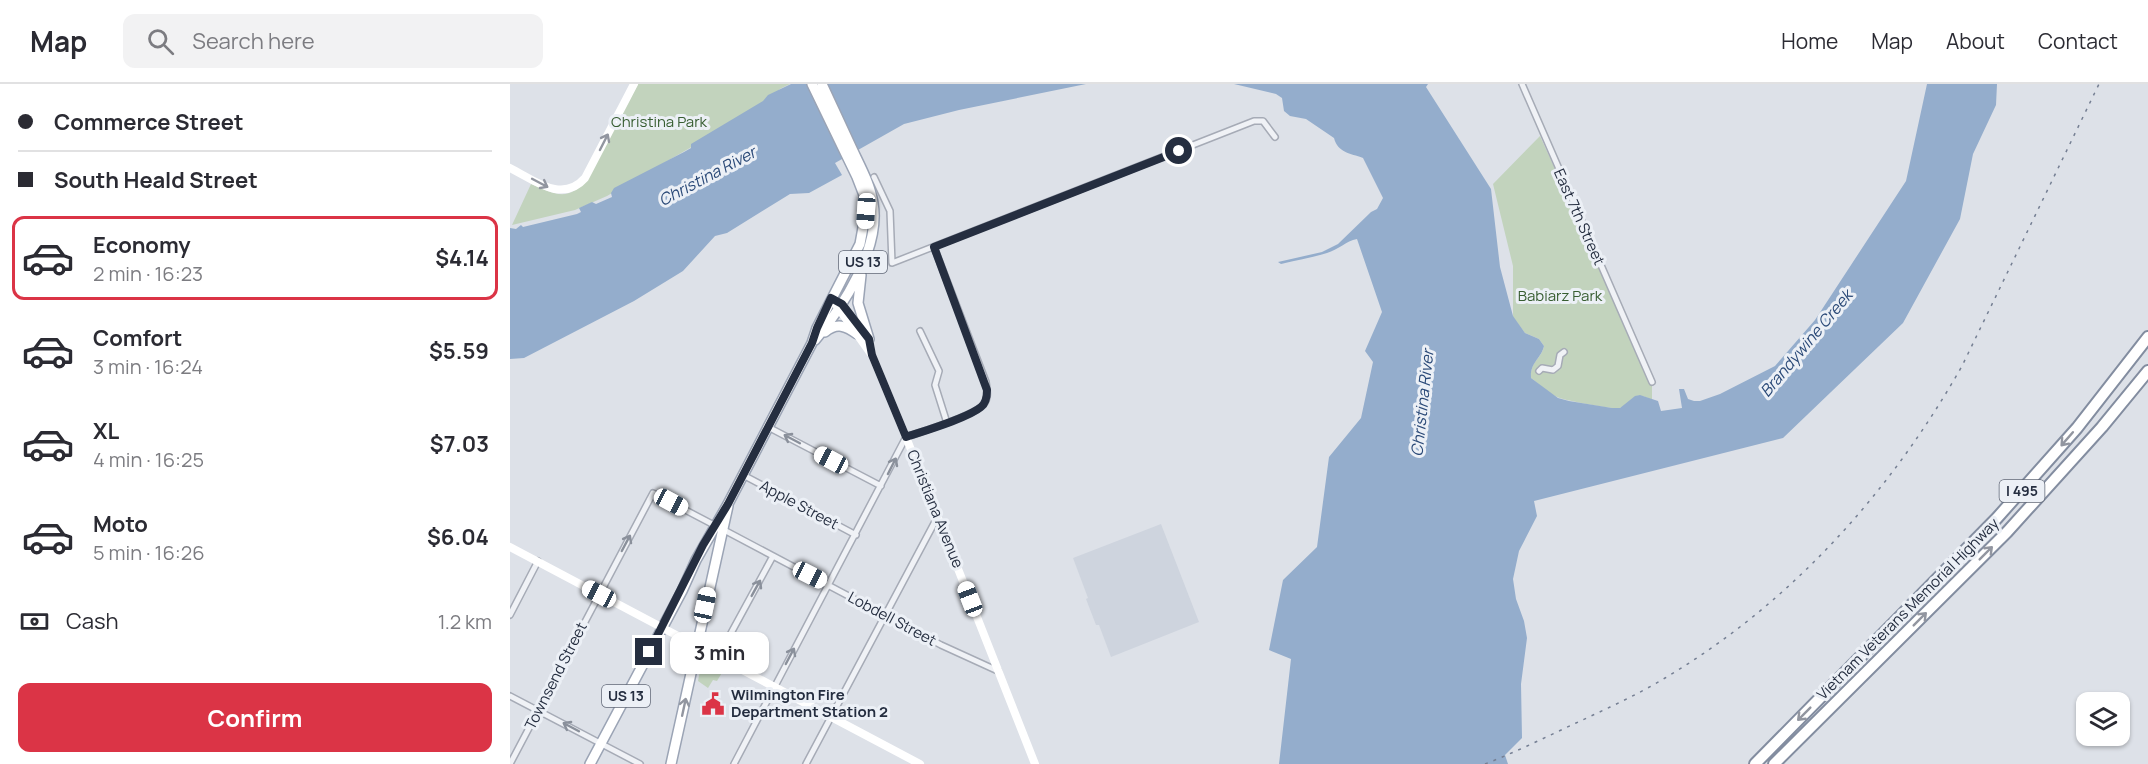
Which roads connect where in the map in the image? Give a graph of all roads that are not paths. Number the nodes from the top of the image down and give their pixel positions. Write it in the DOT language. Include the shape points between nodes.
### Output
graph roads {
  1 [pos="634,84"];
  2 [pos="812,84"];
  3 [pos="822,84"];
  4 [pos="1522,84"];
  5 [pos="1275,137"];
  6 [pos="510,168"];
  7 [pos="874,177"];
  8 [pos="870,210"];
  9 [pos="934,247"];
  10 [pos="865,259"];
  11 [pos="831,298"];
  12 [pos="840,306"];
  13 [pos="2148,328"];
  14 [pos="920,331"];
  15 [pos="857,334"];
  16 [pos="2148,337"];
  17 [pos="869,339"];
  18 [pos="812,343"];
  19 [pos="1564,352"];
  20 [pos="872,355"];
  21 [pos="2148,370"];
  22 [pos="1539,371"];
  23 [pos="2148,378"];
  24 [pos="1652,382"];
  25 [pos="2104,394"];
  26 [pos="947,423"];
  27 [pos="768,427"];
  28 [pos="2102,427"];
  29 [pos="906,437"];
  30 [pos="743,475"];
  31 [pos="881,486"];
  32 [pos="728,504"];
  33 [pos="938,516"];
  34 [pos="714,525"];
  35 [pos="724,530"];
  36 [pos="856,535"];
  37 [pos="510,547"];
  38 [pos="773,556"];
  39 [pos="538,561"];
  40 [pos="690,573"];
  41 [pos="828,585"];
  42 [pos="709,589"];
  43 [pos="599,594"];
  44 [pos="510,615"];
  45 [pos="884,615"];
  46 [pos="662,628"];
  47 [pos="697,646"];
  48 [pos="718,657"];
  49 [pos="998,670"];
  50 [pos="774,687"];
  51 [pos="510,696"];
  52 [pos="538,710"];
  53 [pos="831,717"];
  54 [pos="601,743"];
  55 [pos="510,764"];
  56 [pos="590,764"];
  57 [pos="640,764"];
  58 [pos="671,764"];
  59 [pos="734,764"];
  60 [pos="806,764"];
  61 [pos="920,764"];
  62 [pos="1035,764"];
  63 [pos="1755,764"];
  64 [pos="1774,764"];
  6 -- 1 [label="street, one-way" via="550,189 571,189 585,178"];
  2 -- 8 [label="main road, US 13"];
  3 -- 8 [label="main road, US 13" via="866,177"];
  4 -- 24 [label="street, East 7th Street"];
  5 -- 9 [label="street" via="1263,121 1254,121"];
  7 -- 9 [label="street" via="890,211 892,263"];
  8 -- 10 [label="main road, US 13" via="872,236"];
  8 -- 11 [label="main road, US 13" via="860,244"];
  9 -- 26 [label="street" via="986,382 987,396 981,407"];
  10 -- 12 [label="main road, US 13"];
  10 -- 17 [label="main road" via="858,294"];
  11 -- 12 [label="street, Christiana Avenue"];
  11 -- 18 [label="main road, US 13"];
  12 -- 15 [label="street, Christiana Avenue"];
  12 -- 17 [label="street, Christiana Avenue"];
  12 -- 18 [label="main road, US 13"];
  13 -- 25 [label="highway"];
  14 -- 26 [label="street" via="939,372 935,385"];
  15 -- 18 [label="main road" via="836,326"];
  15 -- 20 [label="street, Christiana Avenue"];
  16 -- 25 [label="highway, Vietnam Veterans Memorial Highway / I 495"];
  17 -- 20 [label="street, Christiana Avenue"];
  18 -- 27 [label="main road, US 13"];
  19 -- 22 [label="street" via="1553,370"];
  20 -- 29 [label="street, Christiana Avenue"];
  21 -- 28 [label="highway, Vietnam Veterans Memorial Highway / I 495"];
  23 -- 28 [label="highway"];
  25 -- 63 [label="highway, Vietnam Veterans Memorial Highway / I 495, one-way" via="2034,478"];
  26 -- 29 [label="street"];
  27 -- 30 [label="main road, US 13"];
  31 -- 27 [label="street, one-way"];
  64 -- 28 [label="highway, Vietnam Veterans Memorial Highway / I 495, one-way" via="2037,500"];
  31 -- 29 [label="street, one-way"];
  29 -- 33 [label="street, Christiana Avenue"];
  30 -- 32 [label="main road, US 13"];
  30 -- 36 [label="street, Apple Street"];
  31 -- 36 [label="street"];
  32 -- 34 [label="main road, US 13"];
  32 -- 35 [label="main road, US 13"];
  33 -- 45 [label="street"];
  33 -- 49 [label="street, Christiana Avenue"];
  34 -- 40 [label="main road, US 13"];
  43 -- 34 [label="street, Townsend Street, one-way" via="653,493"];
  35 -- 38 [label="street, Lobdell Street"];
  35 -- 42 [label="main road, US 13"];
  36 -- 41 [label="street"];
  37 -- 39 [label="street"];
  38 -- 41 [label="street, Lobdell Street"];
  48 -- 38 [label="street, one-way"];
  39 -- 43 [label="street"];
  39 -- 44 [label="street"];
  40 -- 42 [label="main road" via="696,566 708,568"];
  40 -- 46 [label="main road, US 13"];
  41 -- 45 [label="street, Lobdell Street"];
  50 -- 41 [label="street, one-way"];
  42 -- 47 [label="main road, US 13"];
  43 -- 46 [label="street"];
  43 -- 52 [label="street, Townsend Street"];
  45 -- 49 [label="street, Lobdell Street"];
  45 -- 53 [label="street"];
  46 -- 47 [label="street"];
  46 -- 54 [label="main road, US 13"];
  47 -- 48 [label="street"];
  58 -- 47 [label="main road, US 13, one-way"];
  48 -- 50 [label="street"];
  49 -- 62 [label="street, Christiana Avenue"];
  50 -- 53 [label="street"];
  50 -- 59 [label="street"];
  51 -- 52 [label="street"];
  54 -- 52 [label="street, one-way"];
  52 -- 55 [label="street, Townsend Street"];
  53 -- 60 [label="street"];
  53 -- 61 [label="street"];
  54 -- 56 [label="main road, US 13"];
  54 -- 57 [label="street"];
}
